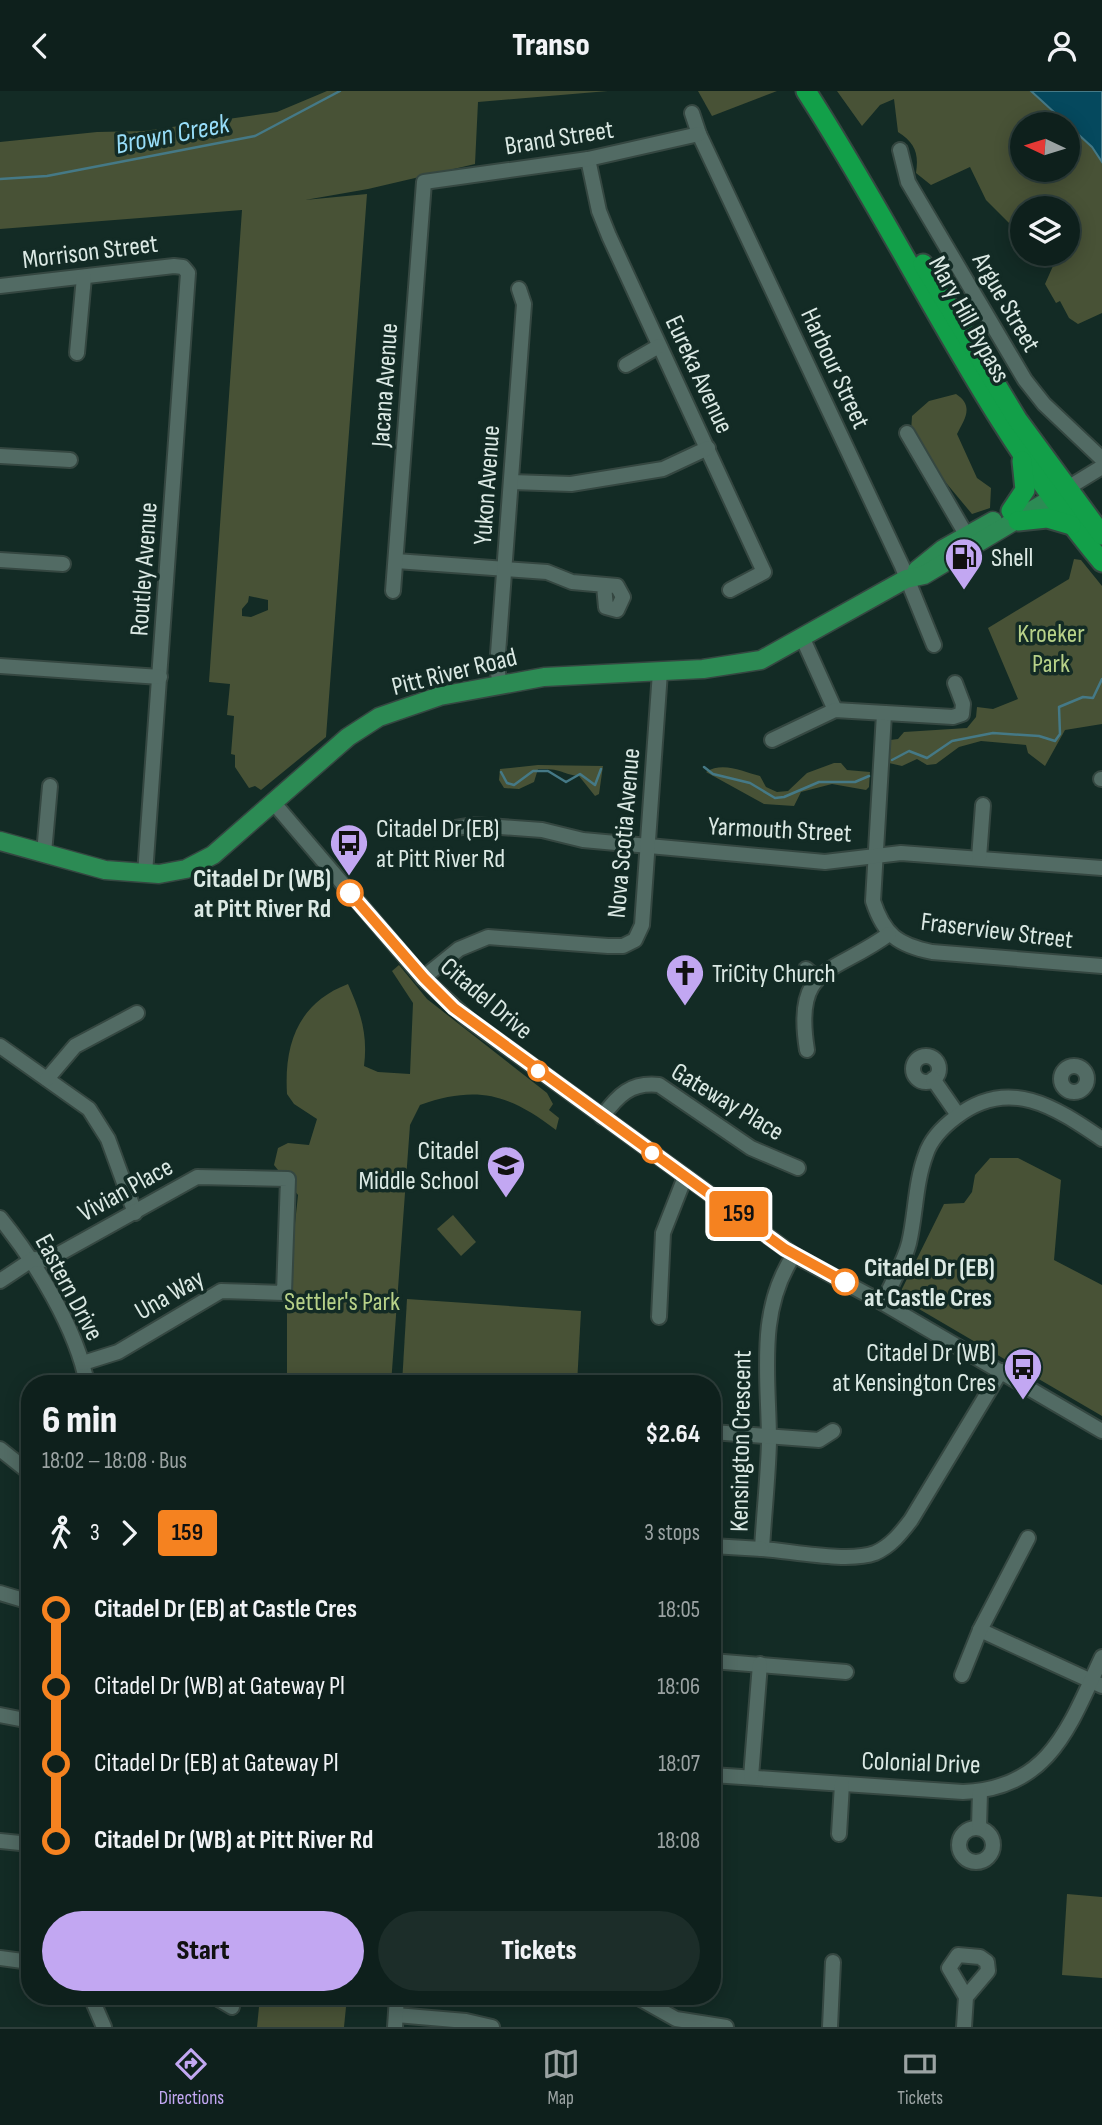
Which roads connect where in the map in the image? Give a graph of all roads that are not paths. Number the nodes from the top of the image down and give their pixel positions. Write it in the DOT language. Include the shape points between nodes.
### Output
graph roads {
  1 [pos="806,91"];
  2 [pos="821,91"];
  3 [pos="692,113"];
  4 [pos="699,134"];
  5 [pos="900,150"];
  6 [pos="588,159"];
  7 [pos="424,182"];
  8 [pos="186,269"];
  9 [pos="84,277"];
  10 [pos="0,286"];
  11 [pos="519,289"];
  12 [pos="659,346"];
  13 [pos="77,353"];
  14 [pos="626,365"];
  15 [pos="907,433"];
  16 [pos="708,448"];
  17 [pos="0,456"];
  18 [pos="1021,456"];
  19 [pos="1102,459"];
  20 [pos="70,460"];
  21 [pos="1102,467"];
  22 [pos="511,482"];
  23 [pos="1055,494"];
  24 [pos="1014,516"];
  25 [pos="1072,526"];
  26 [pos="1102,535"];
  27 [pos="966,543"];
  28 [pos="0,560"];
  29 [pos="396,561"];
  30 [pos="1102,562"];
  31 [pos="63,564"];
  32 [pos="505,569"];
  33 [pos="910,577"];
  34 [pos="604,586"];
  35 [pos="730,590"];
  36 [pos="393,591"];
  37 [pos="803,639"];
  38 [pos="934,645"];
  39 [pos="0,666"];
  40 [pos="660,672"];
  41 [pos="160,677"];
  42 [pos="955,683"];
  43 [pos="500,685"];
  44 [pos="835,710"];
  45 [pos="884,714"];
  46 [pos="772,740"];
  47 [pos="50,786"];
  48 [pos="273,802"];
  49 [pos="983,805"];
  50 [pos="456,828"];
  51 [pos="0,841"];
  52 [pos="649,844"];
  53 [pos="44,853"];
  54 [pos="876,858"];
  55 [pos="979,858"];
  56 [pos="1102,868"];
  57 [pos="145,874"];
  58 [pos="888,933"];
  59 [pos="1102,966"];
  60 [pos="424,978"];
  61 [pos="137,1013"];
  62 [pos="0,1046"];
  63 [pos="807,1050"];
  64 [pos="47,1079"];
  65 [pos="933,1079"];
  66 [pos="1068,1091"];
  67 [pos="1055,1107"];
  68 [pos="958,1115"];
  69 [pos="602,1117"];
  70 [pos="1102,1139"];
  71 [pos="798,1168"];
  72 [pos="685,1177"];
  73 [pos="135,1213"];
  74 [pos="0,1218"];
  75 [pos="794,1255"];
  76 [pos="33,1259"];
  77 [pos="0,1282"];
  78 [pos="284,1293"];
  79 [pos="883,1303"];
  80 [pos="659,1317"];
  81 [pos="83,1363"];
  82 [pos="1000,1371"];
  83 [pos="85,1375"];
  84 [pos="834,1431"];
  85 [pos="1102,1431"];
  86 [pos="721,1433"];
  87 [pos="769,1436"];
  88 [pos="0,1450"];
  89 [pos="21,1466"];
  90 [pos="1028,1538"];
  91 [pos="721,1547"];
  92 [pos="762,1549"];
  93 [pos="0,1593"];
  94 [pos="21,1599"];
  95 [pos="980,1630"];
  96 [pos="1102,1657"];
  97 [pos="721,1662"];
  98 [pos="760,1664"];
  99 [pos="846,1672"];
  100 [pos="962,1675"];
  101 [pos="1097,1683"];
  102 [pos="0,1714"];
  103 [pos="21,1719"];
  104 [pos="721,1775"];
  105 [pos="751,1777"];
  106 [pos="842,1784"];
  107 [pos="979,1791"];
  108 [pos="979,1828"];
  109 [pos="839,1834"];
  110 [pos="0,1841"];
  111 [pos="21,1843"];
  112 [pos="0,1958"];
  113 [pos="21,1961"];
  114 [pos="833,1962"];
  115 [pos="966,1997"];
  116 [pos="94,2005"];
  117 [pos="229,2005"];
  118 [pos="651,2005"];
  119 [pos="232,2007"];
  120 [pos="396,2021"];
  121 [pos="104,2027"];
  122 [pos="492,2027"];
  123 [pos="726,2027"];
  124 [pos="830,2027"];
  125 [pos="964,2027"];
  1 -- 18 [label="highway, Mary Hill Bypass"];
  2 -- 23 [label="highway, Mary Hill Bypass" via="1017,419"];
  3 -- 4 [label="street, Harbour Street"];
  4 -- 6 [label="street, Brand Street"];
  4 -- 33 [label="street, Harbour Street"];
  5 -- 19 [label="street, Argue Street" via="908,182 1018,371 1044,404"];
  6 -- 7 [label="street, Brand Street"];
  6 -- 12 [label="street, Eureka Avenue" via="599,211"];
  7 -- 29 [label="street, Jacana Avenue"];
  8 -- 9 [label="street, Morrison Street" via="165,267"];
  8 -- 41 [label="street, Routley Avenue"];
  9 -- 10 [label="street, Morrison Street"];
  9 -- 13 [label="street"];
  11 -- 22 [label="street, Yukon Avenue" via="524,304"];
  12 -- 14 [label="street"];
  12 -- 16 [label="street, Eureka Avenue"];
  15 -- 27 [label="street"];
  16 -- 22 [label="street" via="663,469 571,484"];
  16 -- 35 [label="street, Eureka Avenue" via="764,572"];
  17 -- 20 [label="street"];
  18 -- 23 [label="highway, Mary Hill Bypass"];
  18 -- 24 [label="highway" via="1025,489"];
  21 -- 23 [label="street, Pitt River Road"];
  22 -- 32 [label="street, Yukon Avenue"];
  23 -- 24 [label="main road, Pitt River Road"];
  23 -- 25 [label="highway, Mary Hill Bypass"];
  23 -- 26 [label="highway, Mary Hill Bypass"];
  24 -- 25 [label="highway" via="1047,518"];
  24 -- 27 [label="main road, Pitt River Road"];
  25 -- 30 [label="highway, Mary Hill Bypass"];
  27 -- 33 [label="main road, Pitt River Road" via="920,565"];
  28 -- 31 [label="street"];
  29 -- 32 [label="street"];
  29 -- 36 [label="street, Jacana Avenue"];
  32 -- 34 [label="street" via="550,573 568,581"];
  32 -- 43 [label="street, Yukon Avenue" via="497,667"];
  33 -- 37 [label="main road, Pitt River Road"];
  33 -- 38 [label="street, Harbour Street"];
  37 -- 40 [label="main road, Pitt River Road" via="761,660"];
  37 -- 44 [label="street"];
  39 -- 41 [label="street"];
  40 -- 43 [label="main road, Pitt River Road" via="558,675"];
  40 -- 52 [label="street, Nova Scotia Avenue"];
  41 -- 57 [label="street, Routley Avenue"];
  42 -- 45 [label="street" via="962,714"];
  43 -- 48 [label="main road, Pitt River Road" via="432,698 372,720"];
  44 -- 45 [label="street"];
  44 -- 46 [label="street"];
  45 -- 54 [label="street"];
  47 -- 53 [label="street"];
  48 -- 57 [label="main road, Pitt River Road" via="206,860 179,871"];
  48 -- 60 [label="street, Citadel Drive"];
  49 -- 55 [label="street"];
  50 -- 52 [label="street, Yarmouth Street" via="542,830 583,840"];
  51 -- 53 [label="main road, Pitt River Road"];
  52 -- 54 [label="street, Yarmouth Street" via="825,862"];
  52 -- 60 [label="street, Nova Scotia Avenue" via="642,925 635,940 608,946 488,937 459,949"];
  53 -- 57 [label="main road, Pitt River Road" via="105,870"];
  54 -- 55 [label="street, Yarmouth Street" via="901,853"];
  54 -- 58 [label="street" via="873,901"];
  55 -- 56 [label="street, Yarmouth Street"];
  58 -- 59 [label="street, Fraserview Street" via="911,948 932,952"];
  58 -- 63 [label="street" via="811,973 803,1023"];
  60 -- 69 [label="street, Citadel Drive" via="468,1019"];
  61 -- 64 [label="street" via="75,1047"];
  62 -- 64 [label="street"];
  64 -- 73 [label="street" via="89,1109 108,1139"];
  65 -- 68 [label="street"];
  66 -- 67 [label="street"];
  67 -- 68 [label="street" via="1021,1097 995,1098 971,1105"];
  67 -- 70 [label="street"];
  68 -- 79 [label="street" via="927,1150 918,1178 909,1245"];
  69 -- 71 [label="street, Gateway Place" via="625,1090 642,1084 660,1085 751,1148"];
  69 -- 72 [label="street, Citadel Drive"];
  72 -- 75 [label="street, Citadel Drive"];
  72 -- 80 [label="street" via="663,1233"];
  73 -- 76 [label="street, Vivian Place" via="48,1261"];
  73 -- 78 [label="street, Vivian Place" via="197,1177 288,1179"];
  74 -- 76 [label="street, Eastern Drive"];
  75 -- 79 [label="street, Citadel Drive"];
  75 -- 87 [label="street, Kensington Crescent" via="768,1318"];
  76 -- 77 [label="street"];
  76 -- 81 [label="street, Eastern Drive"];
  78 -- 81 [label="street, Una Way" via="221,1290 118,1352"];
  79 -- 82 [label="street, Citadel Drive"];
  81 -- 83 [label="street, Eastern Drive"];
  82 -- 85 [label="street, Citadel Drive"];
  82 -- 92 [label="street, Kensington Crescent" via="896,1539 876,1552 856,1556"];
  84 -- 87 [label="street" via="818,1440"];
  86 -- 87 [label="street"];
  87 -- 92 [label="street, Kensington Crescent"];
  88 -- 89 [label="street"];
  90 -- 95 [label="street"];
  91 -- 92 [label="street"];
  93 -- 94 [label="street"];
  95 -- 100 [label="street"];
  95 -- 101 [label="street"];
  96 -- 101 [label="street, Colonial Drive"];
  97 -- 98 [label="street"];
  98 -- 99 [label="street"];
  98 -- 105 [label="street"];
  101 -- 107 [label="street, Colonial Drive" via="1044,1761 1023,1777"];
  102 -- 103 [label="street"];
  104 -- 105 [label="street, Colonial Drive"];
  105 -- 106 [label="street, Colonial Drive"];
  106 -- 107 [label="street, Colonial Drive"];
  106 -- 109 [label="street"];
  107 -- 108 [label="street"];
  110 -- 111 [label="street"];
  112 -- 113 [label="street"];
  114 -- 124 [label="street"];
  115 -- 125 [label="street"];
  116 -- 121 [label="street"];
  117 -- 119 [label="street"];
  118 -- 123 [label="street" via="676,2019"];
  120 -- 122 [label="street" via="466,2021"];
}
